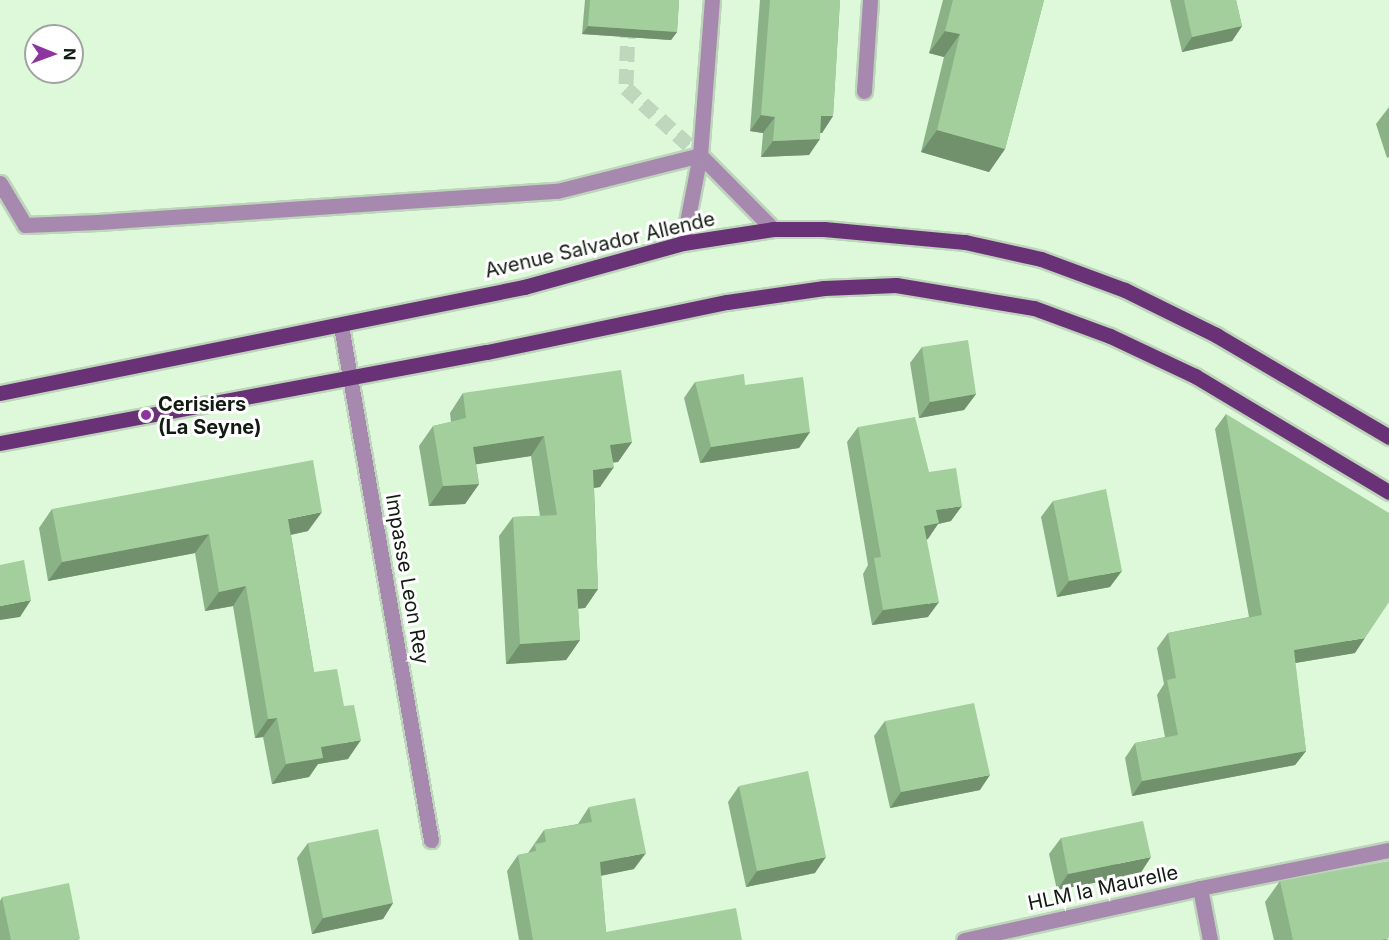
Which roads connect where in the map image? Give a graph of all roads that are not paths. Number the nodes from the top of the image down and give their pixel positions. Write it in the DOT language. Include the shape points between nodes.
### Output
graph roads {
  1 [pos="712,0"];
  2 [pos="870,0"];
  3 [pos="864,91"];
  4 [pos="700,155"];
  5 [pos="0,183"];
  6 [pos="773,229"];
  7 [pos="683,243"];
  8 [pos="341,326"];
  9 [pos="350,377"];
  10 [pos="0,393"];
  11 [pos="1389,437"];
  12 [pos="0,443"];
  13 [pos="1389,492"];
  14 [pos="431,840"];
  15 [pos="1389,850"];
  16 [pos="1200,888"];
  17 [pos="964,940"];
  18 [pos="1210,940"];
  1 -- 4 [label="street"];
  2 -- 3 [label="street"];
  4 -- 5 [label="street" via="557,191 88,223 25,225"];
  4 -- 6 [label="street"];
  4 -- 7 [label="street"];
  6 -- 7 [label="main road, Avenue Salvador Allende"];
  6 -- 11 [label="main road, Avenue Salvador Allende" via="902,234 1041,259 1125,290 1216,335"];
  7 -- 8 [label="main road, Avenue Salvador Allende" via="524,287"];
  8 -- 9 [label="street, Impasse Leon Rey"];
  8 -- 10 [label="main road, Avenue Salvador Allende"];
  9 -- 12 [label="main road"];
  9 -- 13 [label="main road" via="727,302 824,288 896,285 1034,308 1110,336 1195,376"];
  9 -- 14 [label="street, Impasse Leon Rey"];
  15 -- 16 [label="street"];
  16 -- 17 [label="street, HLM la Maurelle"];
  16 -- 18 [label="street, HLM la Maurelle"];
}
